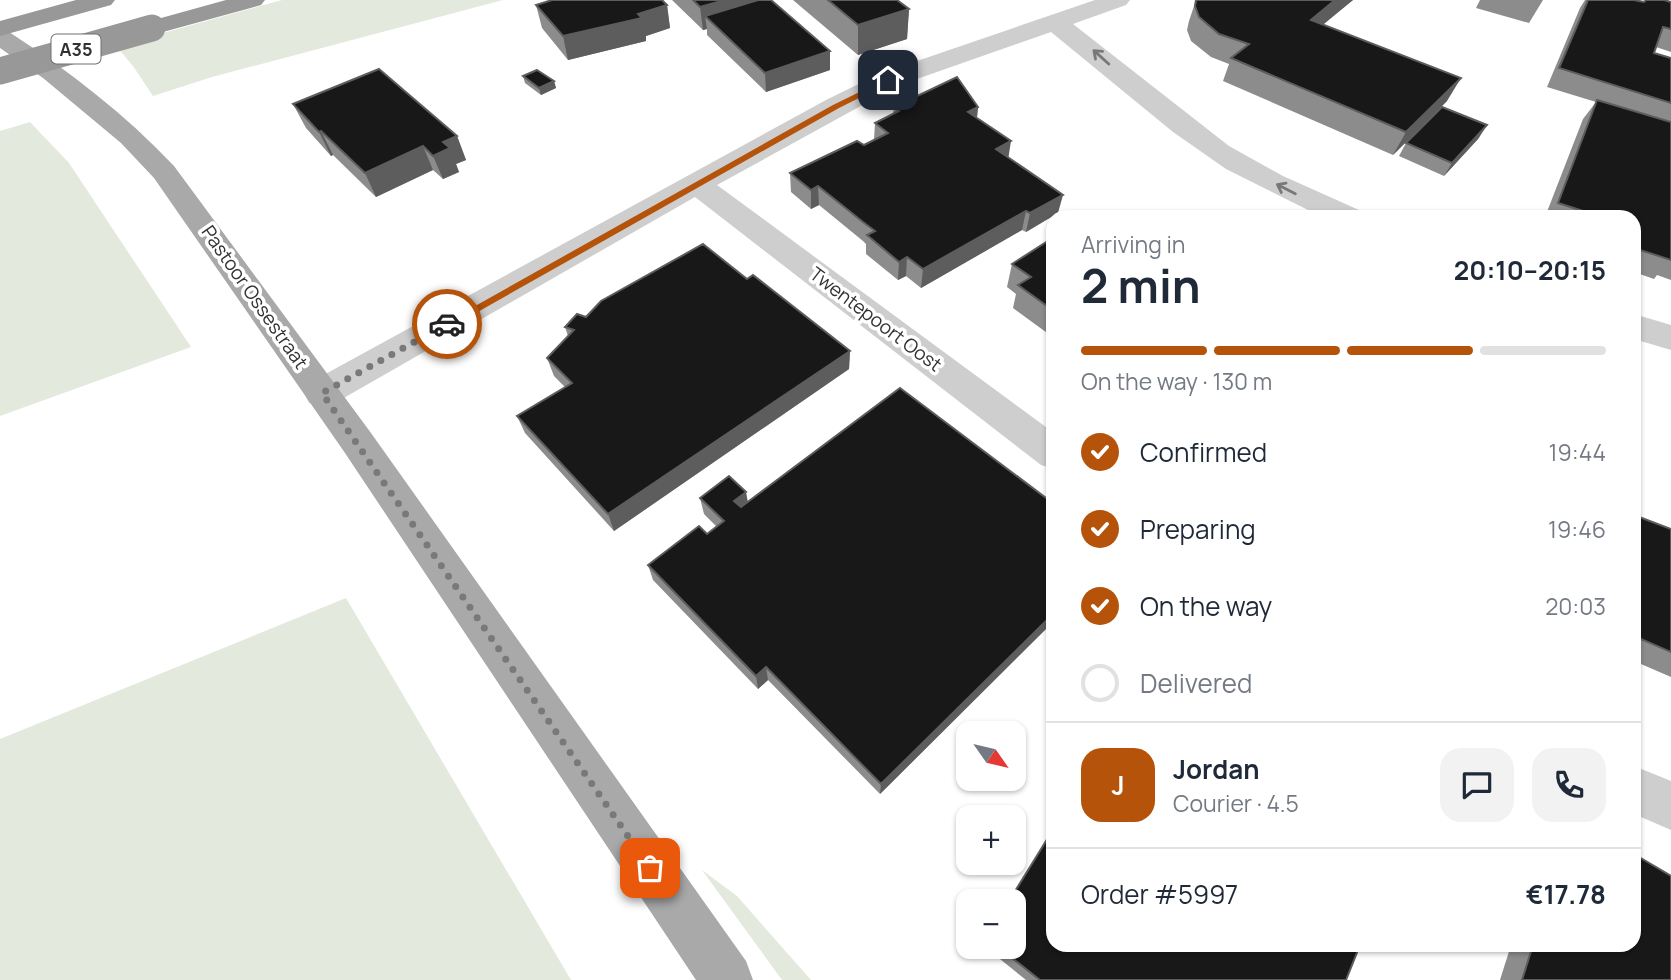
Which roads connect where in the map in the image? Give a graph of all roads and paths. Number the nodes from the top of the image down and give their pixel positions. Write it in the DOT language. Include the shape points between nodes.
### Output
graph roads {
  1 [pos="44,0"];
  2 [pos="102,0"];
  3 [pos="180,0"];
  4 [pos="253,0"];
  5 [pos="1118,0"];
  6 [pos="0,13"];
  7 [pos="1056,23"];
  8 [pos="0,29"];
  9 [pos="0,37"];
  10 [pos="0,53"];
  11 [pos="0,71"];
  12 [pos="698,185"];
  13 [pos="1333,210"];
  14 [pos="1641,328"];
  15 [pos="1671,338"];
  16 [pos="322,393"];
  17 [pos="1046,448"];
  18 [pos="1641,792"];
  19 [pos="1671,806"];
  20 [pos="727,980"];
  1 -- 6 [label="highway"];
  2 -- 8 [label="highway, A35"];
  3 -- 10 [label="highway, A35"];
  4 -- 11 [label="highway, A35, bridge"];
  5 -- 7 [label="street"];
  7 -- 12 [label="street" via="888,80"];
  13 -- 7 [label="street, one-way" via="1203,142"];
  9 -- 16 [label="main road, Pastoor Ossestraat" via="52,72 131,137 164,172"];
  12 -- 16 [label="street"];
  12 -- 17 [label="street, Twentepoort Oost"];
  14 -- 15 [label="street"];
  16 -- 20 [label="main road, Pastoor Ossestraat"];
  18 -- 19 [label="street"];
}
